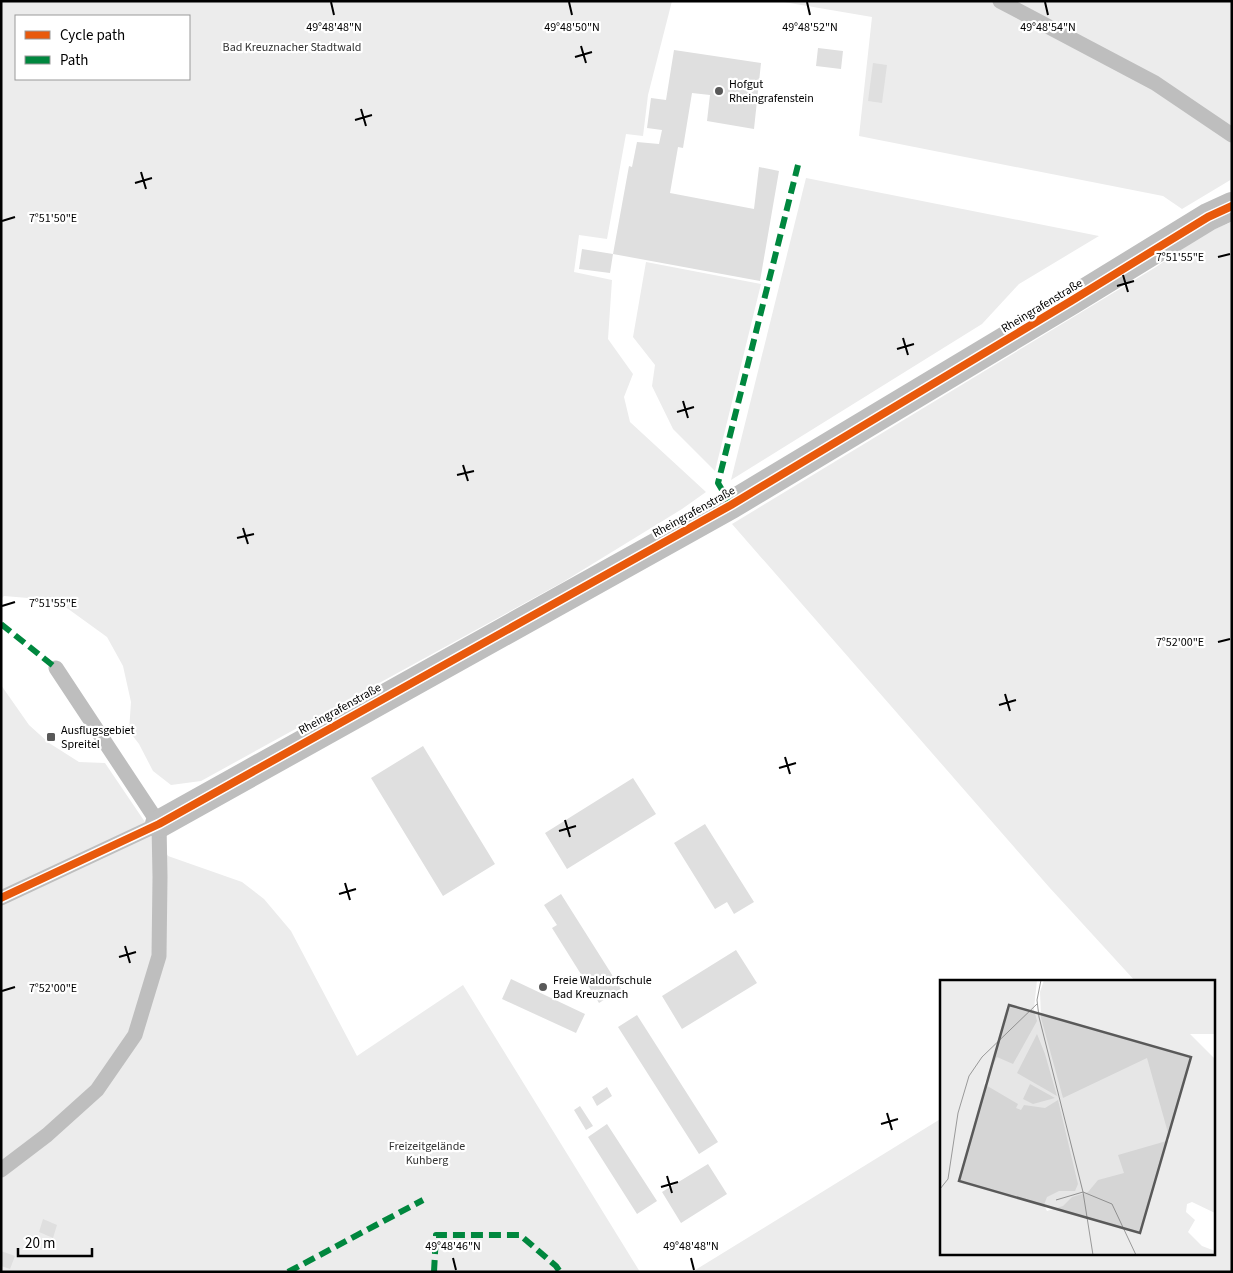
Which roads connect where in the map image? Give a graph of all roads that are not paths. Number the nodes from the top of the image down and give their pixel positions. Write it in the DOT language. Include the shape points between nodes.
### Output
graph roads {
  1 [pos="1000,1"];
  2 [pos="1232,135"];
  3 [pos="1232,206"];
  4 [pos="56,668"];
  5 [pos="159,824"];
  6 [pos="1,898"];
  7 [pos="1,1170"];
  1 -- 2 [label="lane" via="1155,83"];
  3 -- 5 [label="street, Rheingrafenstraße" via="731,505"];
  4 -- 5 [label="lane"];
  5 -- 6 [label="lane"];
  5 -- 7 [label="lane" via="159,956 135,1035 97,1090 47,1135"];
}
